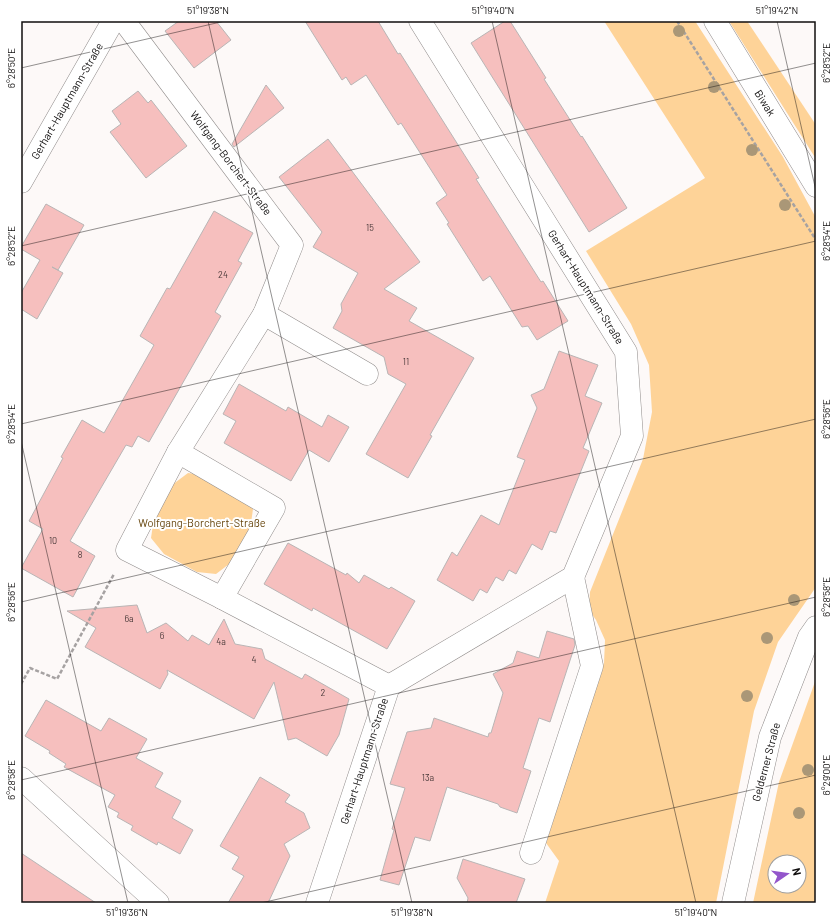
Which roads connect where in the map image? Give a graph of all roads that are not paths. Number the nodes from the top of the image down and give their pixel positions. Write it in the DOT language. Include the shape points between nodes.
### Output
graph roads {
  1 [pos="113,21"];
  2 [pos="124,21"];
  3 [pos="420,21"];
  4 [pos="715,21"];
  5 [pos="21,182"];
  6 [pos="816,186"];
  7 [pos="264,314"];
  8 [pos="368,374"];
  9 [pos="178,452"];
  10 [pos="573,577"];
  11 [pos="222,598"];
  12 [pos="816,627"];
  13 [pos="389,686"];
  14 [pos="21,778"];
  15 [pos="531,853"];
  16 [pos="158,903"];
  17 [pos="316,903"];
  18 [pos="733,903"];
  1 -- 5 [label="street, Gerhart-Hauptmann-Straße"];
  2 -- 7 [label="street, Wolfgang-Borchert-Straße" via="292,245"];
  3 -- 10 [label="street, Gerhart-Hauptmann-Straße" via="626,352 632,436"];
  4 -- 6 [label="street, Biwak"];
  7 -- 8 [label="street"];
  7 -- 9 [label="street, Wolfgang-Borchert-Straße"];
  9 -- 11 [label="street" via="274,508"];
  9 -- 11 [label="street, Wolfgang-Borchert-Straße" via="127,550"];
  10 -- 13 [label="street, Gerhart-Hauptmann-Straße"];
  10 -- 15 [label="street" via="592,666"];
  11 -- 13 [label="street"];
  12 -- 18 [label="street, Gelderner Straße" via="809,637 770,737"];
  13 -- 17 [label="street, Gerhart-Hauptmann-Straße"];
  14 -- 16 [label="street"];
}
